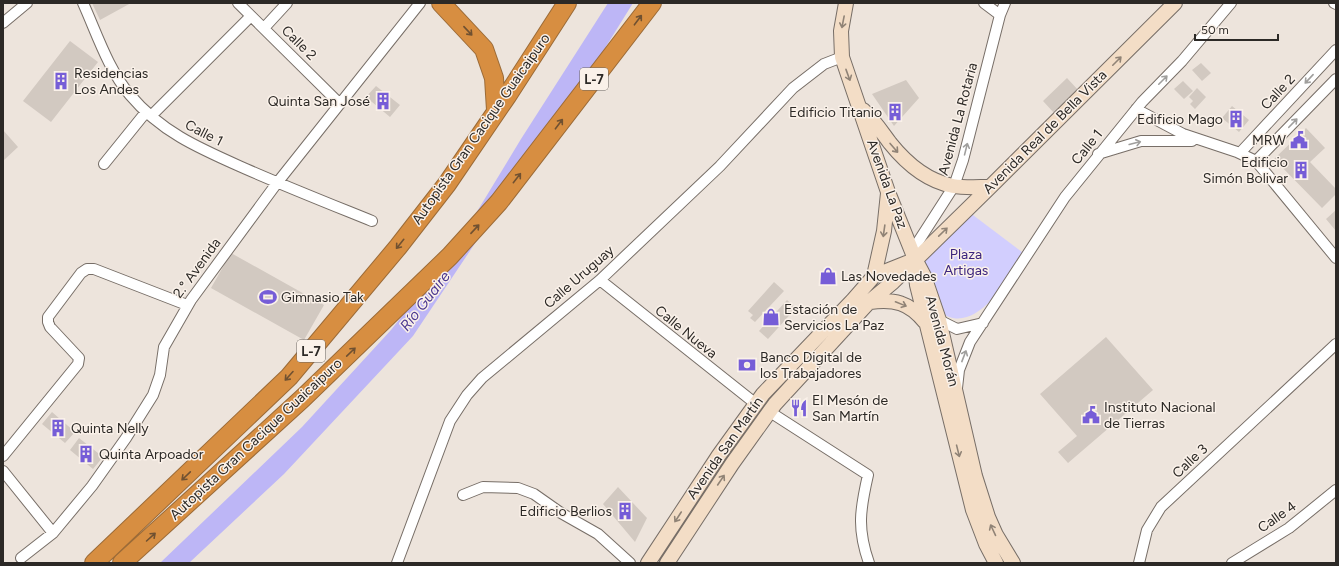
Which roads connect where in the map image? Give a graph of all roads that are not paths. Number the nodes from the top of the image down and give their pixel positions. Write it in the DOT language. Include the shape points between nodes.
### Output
graph roads {
  1 [pos="26,3"];
  2 [pos="83,3"];
  3 [pos="238,3"];
  4 [pos="287,3"];
  5 [pos="420,3"];
  6 [pos="441,3"];
  7 [pos="567,3"];
  8 [pos="652,3"];
  9 [pos="846,3"];
  10 [pos="984,3"];
  11 [pos="1005,3"];
  12 [pos="1175,3"];
  13 [pos="1231,3"];
  14 [pos="1000,15"];
  15 [pos="252,16"];
  16 [pos="3,23"];
  17 [pos="264,28"];
  18 [pos="1336,50"];
  19 [pos="842,57"];
  20 [pos="1336,79"];
  21 [pos="340,104"];
  22 [pos="860,108"];
  23 [pos="1136,109"];
  24 [pos="496,110"];
  25 [pos="149,113"];
  26 [pos="1238,153"];
  27 [pos="1098,154"];
  28 [pos="1256,161"];
  29 [pos="104,164"];
  30 [pos="277,182"];
  31 [pos="954,186"];
  32 [pos="990,187"];
  33 [pos="888,192"];
  34 [pos="372,221"];
  35 [pos="1336,258"];
  36 [pos="915,259"];
  37 [pos="874,276"];
  38 [pos="600,280"];
  39 [pos="869,302"];
  40 [pos="188,305"];
  41 [pos="932,322"];
  42 [pos="982,323"];
  43 [pos="1336,344"];
  44 [pos="956,394"];
  45 [pos="756,404"];
  46 [pos="770,412"];
  47 [pos="3,456"];
  48 [pos="3,470"];
  49 [pos="1336,490"];
  50 [pos="463,495"];
  51 [pos="52,533"];
  52 [pos="21,558"];
  53 [pos="94,563"];
  54 [pos="122,563"];
  55 [pos="397,563"];
  56 [pos="630,563"];
  57 [pos="648,563"];
  58 [pos="667,563"];
  59 [pos="869,563"];
  60 [pos="996,563"];
  61 [pos="1013,563"];
  62 [pos="1139,563"];
  63 [pos="1232,563"];
  1 -- 16 [label="street"];
  2 -- 25 [label="street, Calle 1" via="114,70 129,94"];
  3 -- 15 [label="street, Calle 2"];
  4 -- 17 [label="street"];
  5 -- 21 [label="street, 2.° Avenida"];
  6 -- 24 [label="highway, one-way" via="484,49 494,78"];
  7 -- 24 [label="highway, Autopista Gran Cacique Guaicaipuro / L-7"];
  54 -- 8 [label="highway, Autopista Gran Cacique Guaicaipuro / L-7, one-way" via="303,398 450,256 499,202"];
  9 -- 19 [label="main road, Avenida La Paz, one-way" via="841,31"];
  10 -- 14 [label="street"];
  11 -- 14 [label="street, Avenida La Rotaria"];
  32 -- 12 [label="main road, Avenida Real de Bella Vista, one-way"];
  23 -- 13 [label="street, Calle 1, one-way" via="1182,61"];
  31 -- 14 [label="street, Avenida La Rotaria, one-way"];
  15 -- 17 [label="street, Calle 2"];
  15 -- 25 [label="street"];
  17 -- 21 [label="street, Calle 2"];
  18 -- 26 [label="street, Calle 2, one-way"];
  19 -- 22 [label="main road, Avenida La Paz, one-way"];
  19 -- 38 [label="street, Calle Uruguay" via="824,64 793,88 720,166"];
  28 -- 20 [label="street, one-way"];
  21 -- 30 [label="street, 2.° Avenida"];
  22 -- 31 [label="main road, Avenida La Paz, one-way" via="873,118 885,137 909,164 928,177"];
  22 -- 33 [label="main road, Avenida La Paz"];
  23 -- 26 [label="street" via="1183,134"];
  23 -- 27 [label="street, Calle 1"];
  24 -- 53 [label="highway, Autopista Gran Cacique Guaicaipuro / L-7, one-way" via="447,184 289,377"];
  25 -- 29 [label="street"];
  25 -- 30 [label="street, Calle 1" via="166,129 186,142"];
  27 -- 26 [label="street, one-way" via="1141,141 1187,139"];
  26 -- 28 [label="street"];
  27 -- 42 [label="street, Calle 1" via="1065,197"];
  28 -- 35 [label="street"];
  30 -- 34 [label="street, Calle 1"];
  30 -- 40 [label="street, 2.° Avenida"];
  31 -- 32 [label="main road, Avenida La Paz"];
  31 -- 36 [label="street, Avenida La Rotaria" via="918,242"];
  36 -- 32 [label="main road, Avenida Real de Bella Vista, one-way"];
  33 -- 36 [label="main road, Avenida La Paz"];
  33 -- 37 [label="main road, one-way" via="884,231"];
  36 -- 37 [label="main road, Avenida San Martín"];
  36 -- 39 [label="main road, Avenida San Martín"];
  36 -- 41 [label="main road, Avenida Morán" via="916,285"];
  37 -- 45 [label="main road, Avenida San Martín"];
  38 -- 45 [label="street, Calle Nueva"];
  38 -- 55 [label="street, Calle Uruguay" via="482,378 467,395 450,421"];
  39 -- 41 [label="main road, one-way" via="890,300 901,303"];
  39 -- 46 [label="main road, Avenida San Martín"];
  40 -- 47 [label="street" via="94,269 87,269 81,273 48,317 50,327 79,358 78,364"];
  40 -- 51 [label="street, 2.° Avenida" via="164,347 160,375 153,395 92,486"];
  41 -- 42 [label="street" via="957,329"];
  41 -- 44 [label="main road, Avenida Morán"];
  41 -- 60 [label="main road, Avenida Morán, one-way" via="973,510"];
  44 -- 42 [label="street, Calle 1, one-way" via="963,357"];
  43 -- 62 [label="street, Calle 3" via="1161,507 1147,530"];
  61 -- 44 [label="main road, Avenida Morán, one-way" via="988,518 975,476"];
  45 -- 57 [label="main road, Avenida San Martín, one-way" via="718,455"];
  58 -- 46 [label="main road, Avenida San Martín, one-way" via="728,470"];
  46 -- 59 [label="street" via="868,475 860,509 863,545"];
  48 -- 51 [label="street"];
  49 -- 63 [label="street, Calle 4" via="1289,528"];
  50 -- 56 [label="street" via="483,487 518,488 534,494 598,534"];
  51 -- 52 [label="street, 2.° Avenida"];
}
